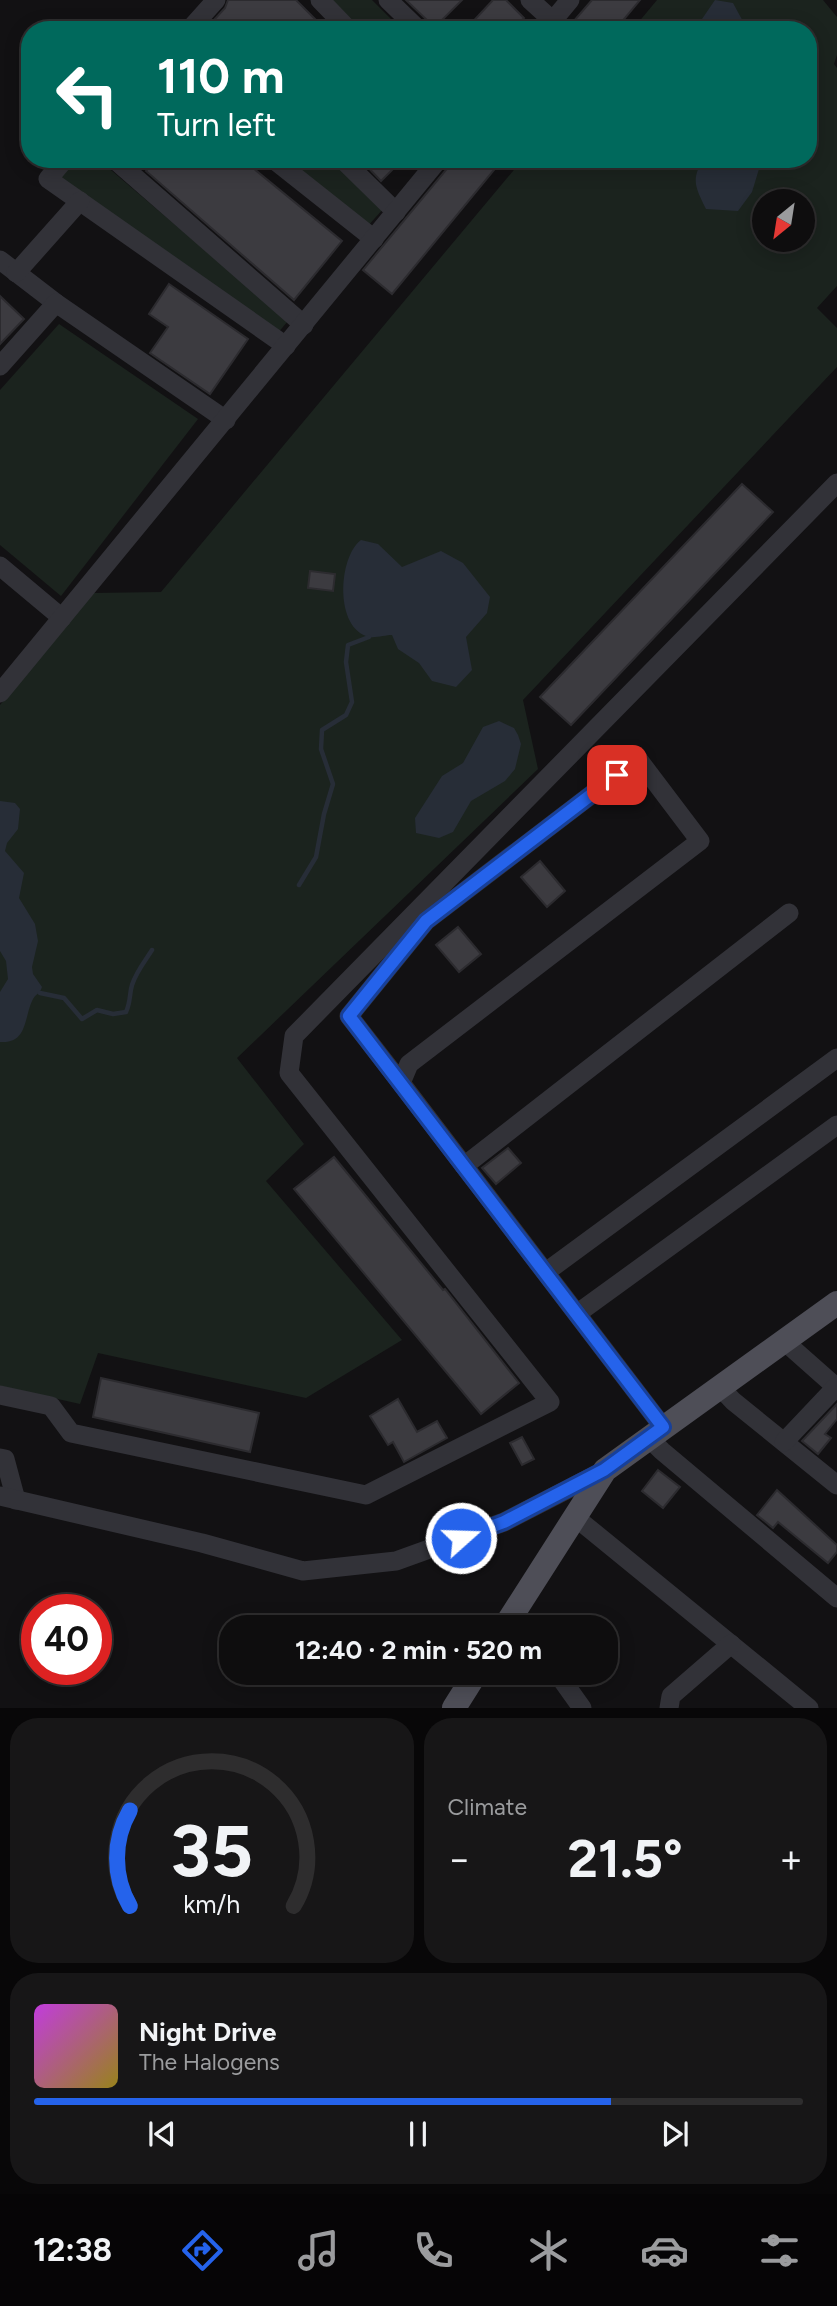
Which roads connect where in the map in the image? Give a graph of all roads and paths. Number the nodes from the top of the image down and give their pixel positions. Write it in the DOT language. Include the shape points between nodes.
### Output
graph roads {
  1 [pos="216,0"];
  2 [pos="320,0"];
  3 [pos="388,0"];
  4 [pos="530,0"];
  5 [pos="570,0"];
  6 [pos="202,21"];
  7 [pos="340,21"];
  8 [pos="410,21"];
  9 [pos="546,21"];
  10 [pos="552,21"];
  11 [pos="57,168"];
  12 [pos="124,168"];
  13 [pos="284,168"];
  14 [pos="351,168"];
  15 [pos="432,168"];
  16 [pos="80,201"];
  17 [pos="396,212"];
  18 [pos="374,239"];
  19 [pos="0,260"];
  20 [pos="16,273"];
  21 [pos="56,303"];
  22 [pos="304,325"];
  23 [pos="286,346"];
  24 [pos="0,366"];
  25 [pos="226,420"];
  26 [pos="837,483"];
  27 [pos="0,566"];
  28 [pos="62,618"];
  29 [pos="0,692"];
  30 [pos="789,913"];
  31 [pos="837,1058"];
  32 [pos="401,1083"];
  33 [pos="837,1125"];
  34 [pos="464,1166"];
  35 [pos="546,1272"];
  36 [pos="837,1303"];
  37 [pos="578,1313"];
  38 [pos="784,1341"];
  39 [pos="720,1387"];
  40 [pos="836,1387"];
  41 [pos="0,1395"];
  42 [pos="656,1432"];
  43 [pos="784,1443"];
  44 [pos="0,1458"];
  45 [pos="604,1470"];
  46 [pos="837,1485"];
  47 [pos="8,1498"];
  48 [pos="575,1517"];
  49 [pos="837,1598"];
  50 [pos="519,1615"];
  51 [pos="730,1644"];
  52 [pos="470,1685"];
  53 [pos="566,1685"];
  54 [pos="461,1706"];
  55 [pos="582,1707"];
  56 [pos="669,1707"];
  57 [pos="808,1707"];
  1 -- 6 [label="street"];
  2 -- 7 [label="street"];
  3 -- 8 [label="street"];
  4 -- 9 [label="street"];
  5 -- 10 [label="street"];
  11 -- 16 [label="street" via="48,179"];
  12 -- 22 [label="street"];
  13 -- 18 [label="street"];
  14 -- 17 [label="street"];
  15 -- 17 [label="street"];
  16 -- 20 [label="street"];
  16 -- 23 [label="street"];
  17 -- 18 [label="street"];
  18 -- 22 [label="street"];
  19 -- 20 [label="street"];
  20 -- 21 [label="street"];
  21 -- 24 [label="street"];
  21 -- 25 [label="street"];
  22 -- 23 [label="street"];
  23 -- 25 [label="street"];
  25 -- 28 [label="street"];
  26 -- 41 [label="street" via="294,1036 289,1073 550,1402 366,1495 71,1433 51,1406"];
  27 -- 28 [label="street"];
  28 -- 29 [label="street"];
  30 -- 34 [label="street"];
  31 -- 35 [label="street"];
  32 -- 32 [label="street" via="349,1016 426,921 638,759 700,841 409,1064"];
  32 -- 34 [label="street"];
  33 -- 37 [label="street"];
  34 -- 35 [label="street"];
  35 -- 37 [label="street"];
  36 -- 38 [label="main road"];
  37 -- 42 [label="street"];
  38 -- 39 [label="main road"];
  38 -- 40 [label="street"];
  39 -- 42 [label="main road"];
  39 -- 43 [label="street"];
  40 -- 43 [label="street"];
  42 -- 45 [label="main road"];
  42 -- 49 [label="street" via="662,1451"];
  43 -- 46 [label="street"];
  44 -- 47 [label="street" via="5,1460"];
  45 -- 47 [label="street" via="504,1522 396,1561 303,1571"];
  45 -- 48 [label="main road"];
  48 -- 50 [label="main road"];
  48 -- 51 [label="street"];
  51 -- 56 [label="street" via="671,1696"];
  51 -- 57 [label="street"];
  52 -- 54 [label="main road"];
  53 -- 55 [label="street"];
}
